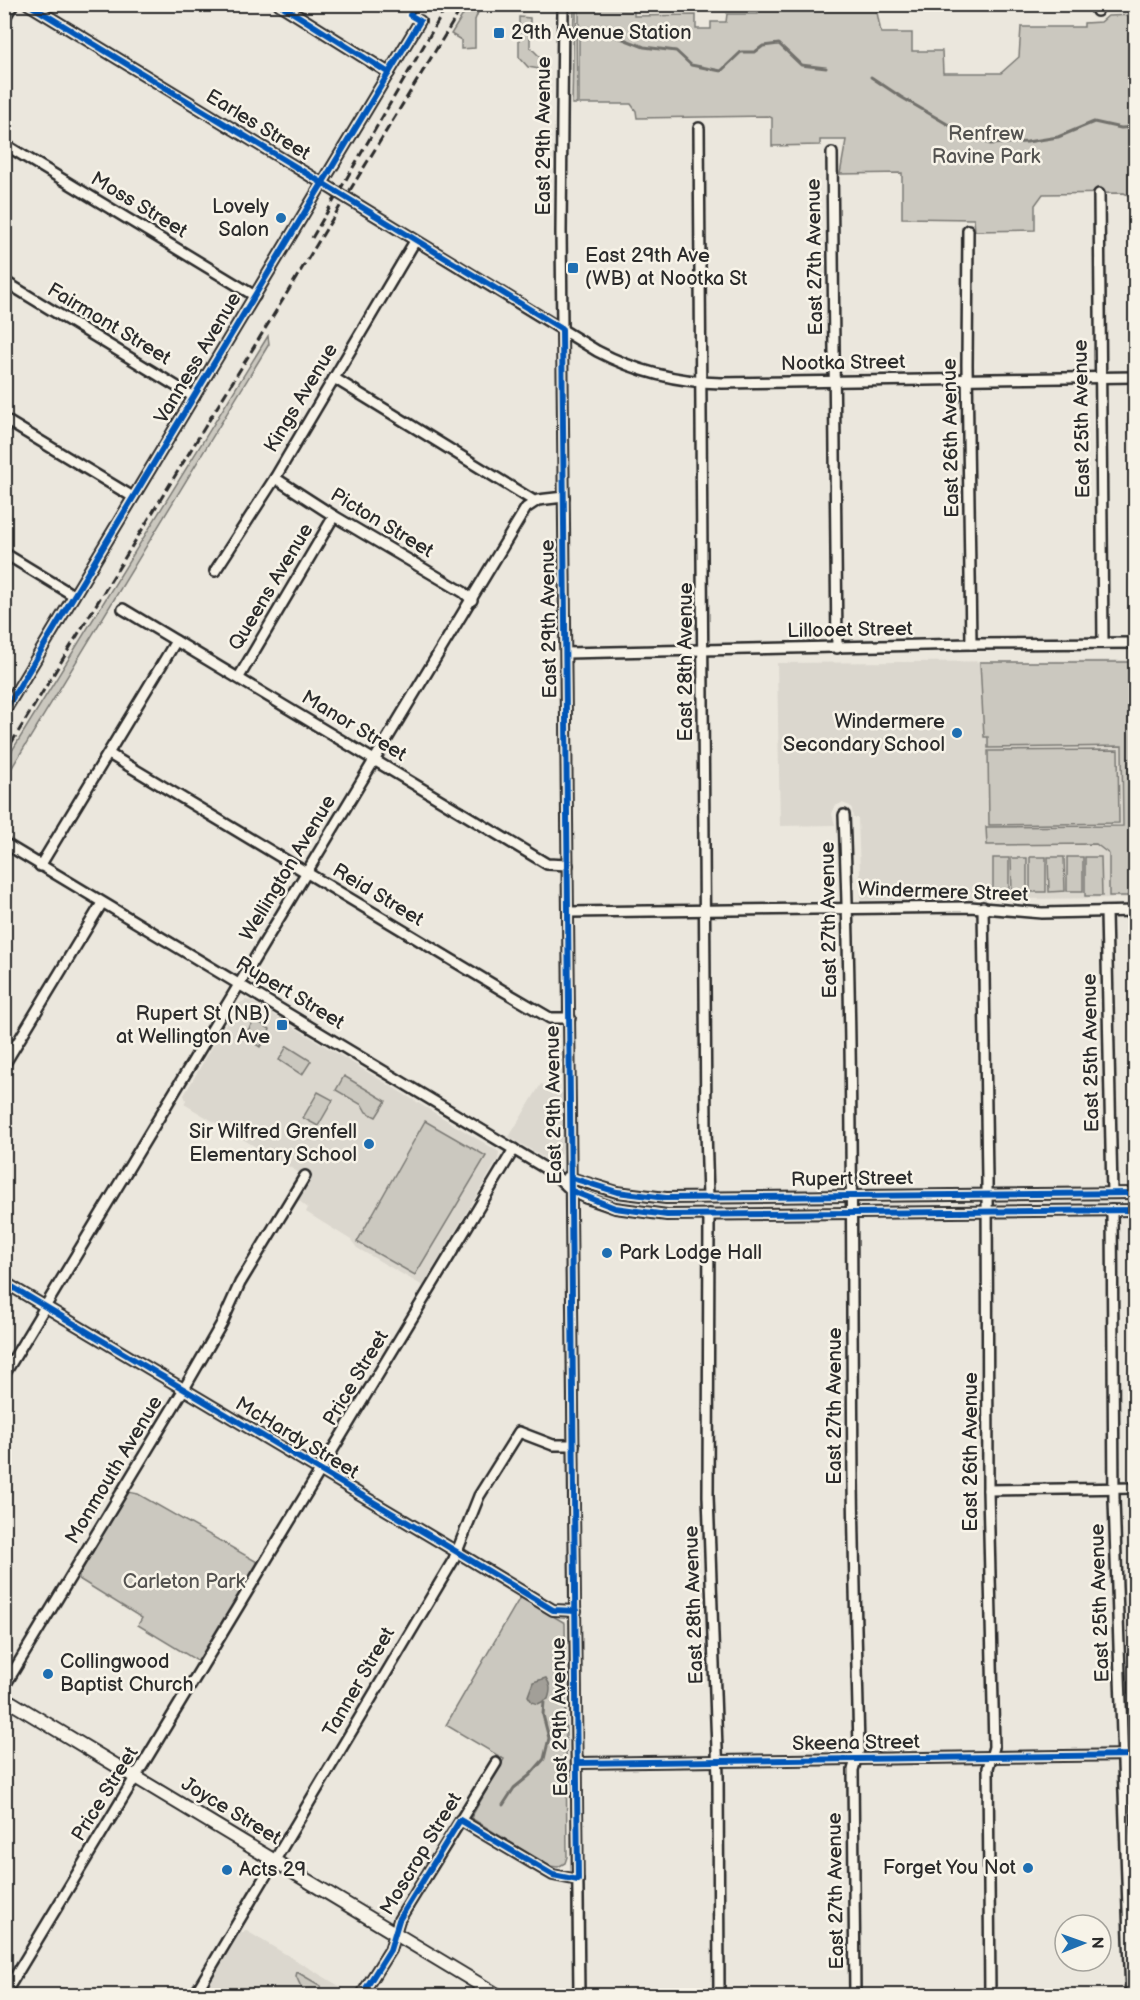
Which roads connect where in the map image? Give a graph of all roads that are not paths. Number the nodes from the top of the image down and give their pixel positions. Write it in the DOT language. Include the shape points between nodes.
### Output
graph roads {
  1 [pos="13,4"];
  2 [pos="28,4"];
  3 [pos="279,4"];
  4 [pos="563,4"];
  5 [pos="4,19"];
  6 [pos="420,21"];
  7 [pos="389,73"];
  8 [pos="699,128"];
  9 [pos="4,144"];
  10 [pos="832,153"];
  11 [pos="323,184"];
  12 [pos="1099,194"];
  13 [pos="968,230"];
  14 [pos="415,241"];
  15 [pos="4,281"];
  16 [pos="255,297"];
  17 [pos="562,329"];
  18 [pos="1136,377"];
  19 [pos="334,378"];
  20 [pos="1100,378"];
  21 [pos="968,380"];
  22 [pos="835,381"];
  23 [pos="702,382"];
  24 [pos="194,397"];
  25 [pos="4,419"];
  26 [pos="274,478"];
  27 [pos="133,496"];
  28 [pos="564,497"];
  29 [pos="534,501"];
  30 [pos="334,516"];
  31 [pos="4,553"];
  32 [pos="215,571"];
  33 [pos="73,595"];
  34 [pos="472,600"];
  35 [pos="123,609"];
  36 [pos="176,641"];
  37 [pos="1103,643"];
  38 [pos="972,644"];
  39 [pos="1136,644"];
  40 [pos="837,648"];
  41 [pos="704,650"];
  42 [pos="566,653"];
  43 [pos="239,677"];
  44 [pos="9,695"];
  45 [pos="4,712"];
  46 [pos="109,754"];
  47 [pos="375,761"];
  48 [pos="844,815"];
  49 [pos="4,843"];
  50 [pos="568,865"];
  51 [pos="40,866"];
  52 [pos="307,873"];
  53 [pos="102,903"];
  54 [pos="983,907"];
  55 [pos="848,908"];
  56 [pos="704,910"];
  57 [pos="1136,911"];
  58 [pos="569,912"];
  59 [pos="1106,912"];
  60 [pos="239,983"];
  61 [pos="570,1018"];
  62 [pos="4,1065"];
  63 [pos="514,1149"];
  64 [pos="556,1174"];
  65 [pos="304,1176"];
  66 [pos="572,1178"];
  67 [pos="572,1191"];
  68 [pos="1136,1192"];
  69 [pos="1112,1193"];
  70 [pos="987,1194"];
  71 [pos="852,1196"];
  72 [pos="708,1197"];
  73 [pos="1113,1210"];
  74 [pos="1136,1210"];
  75 [pos="987,1212"];
  76 [pos="852,1213"];
  77 [pos="709,1214"];
  78 [pos="4,1282"];
  79 [pos="46,1307"];
  80 [pos="4,1375"];
  81 [pos="184,1389"];
  82 [pos="574,1445"];
  83 [pos="321,1471"];
  84 [pos="1114,1488"];
  85 [pos="1136,1488"];
  86 [pos="988,1490"];
  87 [pos="457,1552"];
  88 [pos="576,1611"];
  89 [pos="4,1687"];
  90 [pos="4,1698"];
  91 [pos="1124,1755"];
  92 [pos="1136,1755"];
  93 [pos="991,1757"];
  94 [pos="856,1758"];
  95 [pos="717,1761"];
  96 [pos="496,1763"];
  97 [pos="577,1763"];
  98 [pos="136,1777"];
  99 [pos="460,1820"];
  100 [pos="274,1860"];
  101 [pos="578,1880"];
  102 [pos="395,1933"];
  103 [pos="4,1995"];
  104 [pos="194,1995"];
  105 [pos="361,1995"];
  106 [pos="499,1995"];
  107 [pos="579,1995"];
  108 [pos="719,1995"];
  109 [pos="855,1995"];
  110 [pos="990,1995"];
  111 [pos="1131,1995"];
  1 -- 5 [label="street"];
  2 -- 11 [label="street, Earles Street"];
  3 -- 7 [label="street"];
  4 -- 17 [label="street, East 29th Avenue"];
  6 -- 7 [label="street, Vanness Avenue"];
  7 -- 11 [label="street, Vanness Avenue"];
  8 -- 23 [label="street, East 28th Avenue"];
  9 -- 16 [label="street, Moss Street"];
  10 -- 22 [label="street, East 27th Avenue"];
  11 -- 14 [label="street, Earles Street, bridge"];
  11 -- 16 [label="street, Vanness Avenue"];
  12 -- 20 [label="street, East 25th Avenue"];
  13 -- 21 [label="street, East 26th Avenue"];
  14 -- 17 [label="street, Earles Street"];
  14 -- 19 [label="street, Kings Avenue"];
  15 -- 24 [label="street, Fairmont Street"];
  16 -- 24 [label="street, Vanness Avenue"];
  17 -- 23 [label="street, Nootka Street" via="628,366 659,376"];
  17 -- 28 [label="street, East 29th Avenue"];
  18 -- 20 [label="street, Nootka Street"];
  19 -- 26 [label="street, Kings Avenue"];
  19 -- 29 [label="street"];
  20 -- 21 [label="street, Nootka Street"];
  20 -- 37 [label="street, East 25th Avenue"];
  21 -- 22 [label="street, Nootka Street"];
  21 -- 38 [label="street, East 26th Avenue"];
  22 -- 23 [label="street, Nootka Street"];
  22 -- 40 [label="street, East 27th Avenue"];
  23 -- 41 [label="street, East 28th Avenue"];
  24 -- 27 [label="street, Vanness Avenue"];
  25 -- 27 [label="street"];
  26 -- 30 [label="street, Picton Street"];
  26 -- 32 [label="street, Kings Avenue"];
  27 -- 33 [label="street, Vanness Avenue"];
  28 -- 29 [label="street"];
  28 -- 42 [label="street, East 29th Avenue"];
  29 -- 34 [label="street, Wellington Avenue" via="526,508"];
  30 -- 34 [label="street, Picton Street"];
  30 -- 43 [label="street, Queens Avenue"];
  31 -- 33 [label="street"];
  33 -- 44 [label="street, Vanness Avenue"];
  34 -- 47 [label="street, Wellington Avenue"];
  35 -- 36 [label="street, Manor Street"];
  36 -- 43 [label="street, Manor Street"];
  36 -- 46 [label="street"];
  37 -- 38 [label="street, Lillooet Street"];
  37 -- 39 [label="street, Lillooet Street"];
  38 -- 40 [label="street, Lillooet Street"];
  40 -- 41 [label="street, Lillooet Street"];
  41 -- 42 [label="street, Lillooet Street"];
  41 -- 56 [label="street, East 28th Avenue"];
  42 -- 50 [label="street, East 29th Avenue"];
  43 -- 47 [label="street, Manor Street"];
  44 -- 45 [label="street, Vanness Avenue"];
  46 -- 51 [label="street"];
  46 -- 52 [label="street, Reid Street"];
  47 -- 50 [label="street, Manor Street" via="547,864"];
  47 -- 52 [label="street, Wellington Avenue"];
  48 -- 55 [label="street, East 27th Avenue"];
  49 -- 51 [label="street, Rupert Street"];
  50 -- 58 [label="street, East 29th Avenue"];
  51 -- 53 [label="street, Rupert Street"];
  52 -- 60 [label="street, Wellington Avenue"];
  52 -- 61 [label="street, Reid Street" via="550,1018"];
  53 -- 60 [label="street, Rupert Street"];
  53 -- 62 [label="street"];
  54 -- 55 [label="street, Windermere Street"];
  54 -- 59 [label="street, Windermere Street" via="1042,913"];
  54 -- 70 [label="street, East 26th Avenue"];
  55 -- 56 [label="street, Windermere Street"];
  55 -- 71 [label="street, East 27th Avenue"];
  56 -- 58 [label="street, Windermere Street"];
  56 -- 72 [label="street, East 28th Avenue"];
  57 -- 59 [label="street, Windermere Street"];
  58 -- 61 [label="street, East 29th Avenue"];
  59 -- 69 [label="street, East 25th Avenue"];
  60 -- 63 [label="street, Rupert Street"];
  60 -- 79 [label="street, Wellington Avenue"];
  61 -- 66 [label="street, East 29th Avenue"];
  63 -- 64 [label="street, Rupert Street"];
  63 -- 83 [label="street, Price Street"];
  64 -- 66 [label="street, Rupert Street"];
  64 -- 67 [label="street, Rupert Street"];
  65 -- 81 [label="street, Monmouth Avenue" via="240,1282 222,1323"];
  66 -- 67 [label="street, East 29th Avenue"];
  66 -- 72 [label="street, Rupert Street" via="641,1196"];
  67 -- 77 [label="street, Rupert Street" via="615,1208 666,1215"];
  67 -- 82 [label="street, East 29th Avenue"];
  68 -- 69 [label="street, Rupert Street"];
  69 -- 70 [label="street, Rupert Street"];
  70 -- 71 [label="street, Rupert Street"];
  70 -- 75 [label="street, East 26th Avenue"];
  71 -- 72 [label="street, Rupert Street"];
  71 -- 76 [label="street, East 27th Avenue"];
  73 -- 74 [label="street, Rupert Street"];
  73 -- 75 [label="street, Rupert Street"];
  73 -- 84 [label="street, East 25th Avenue"];
  75 -- 76 [label="street, Rupert Street"];
  75 -- 86 [label="street, East 26th Avenue"];
  76 -- 77 [label="street, Rupert Street"];
  76 -- 94 [label="street, East 27th Avenue" via="859,1746"];
  77 -- 95 [label="street, East 28th Avenue" via="708,1496"];
  78 -- 79 [label="street, McHardy Street"];
  79 -- 80 [label="street, Wellington Avenue"];
  79 -- 81 [label="street, McHardy Street"];
  81 -- 83 [label="street, McHardy Street"];
  81 -- 89 [label="street, Monmouth Avenue"];
  82 -- 87 [label="street, Tanner Street" via="553,1445 519,1432 479,1496"];
  82 -- 88 [label="street, East 29th Avenue"];
  83 -- 87 [label="street, McHardy Street"];
  83 -- 98 [label="street, Price Street"];
  84 -- 85 [label="street"];
  84 -- 86 [label="street"];
  84 -- 91 [label="street, East 25th Avenue"];
  86 -- 93 [label="street, East 26th Avenue" via="994,1747"];
  87 -- 88 [label="street, McHardy Street" via="553,1610"];
  87 -- 100 [label="street, Tanner Street"];
  88 -- 97 [label="street, East 29th Avenue"];
  90 -- 98 [label="main road, Joyce Street"];
  91 -- 92 [label="street, Skeena Street"];
  91 -- 93 [label="street, Skeena Street"];
  91 -- 111 [label="street, East 25th Avenue"];
  93 -- 94 [label="street, Skeena Street"];
  93 -- 110 [label="street, East 26th Avenue"];
  94 -- 95 [label="street, Skeena Street"];
  94 -- 109 [label="street, East 27th Avenue"];
  95 -- 97 [label="street, Skeena Street"];
  95 -- 108 [label="street, East 28th Avenue"];
  96 -- 99 [label="street, Moscrop Street"];
  97 -- 101 [label="street, East 29th Avenue"];
  98 -- 100 [label="main road, Joyce Street"];
  98 -- 103 [label="street, Price Street"];
  99 -- 101 [label="street" via="553,1875"];
  99 -- 102 [label="street, Moscrop Street" via="399,1920"];
  100 -- 102 [label="main road, Joyce Street"];
  100 -- 104 [label="street, Tanner Street"];
  101 -- 107 [label="street, East 29th Avenue"];
  102 -- 105 [label="street, Moscrop Street" via="390,1950"];
  102 -- 106 [label="main road, Joyce Street"];
}
